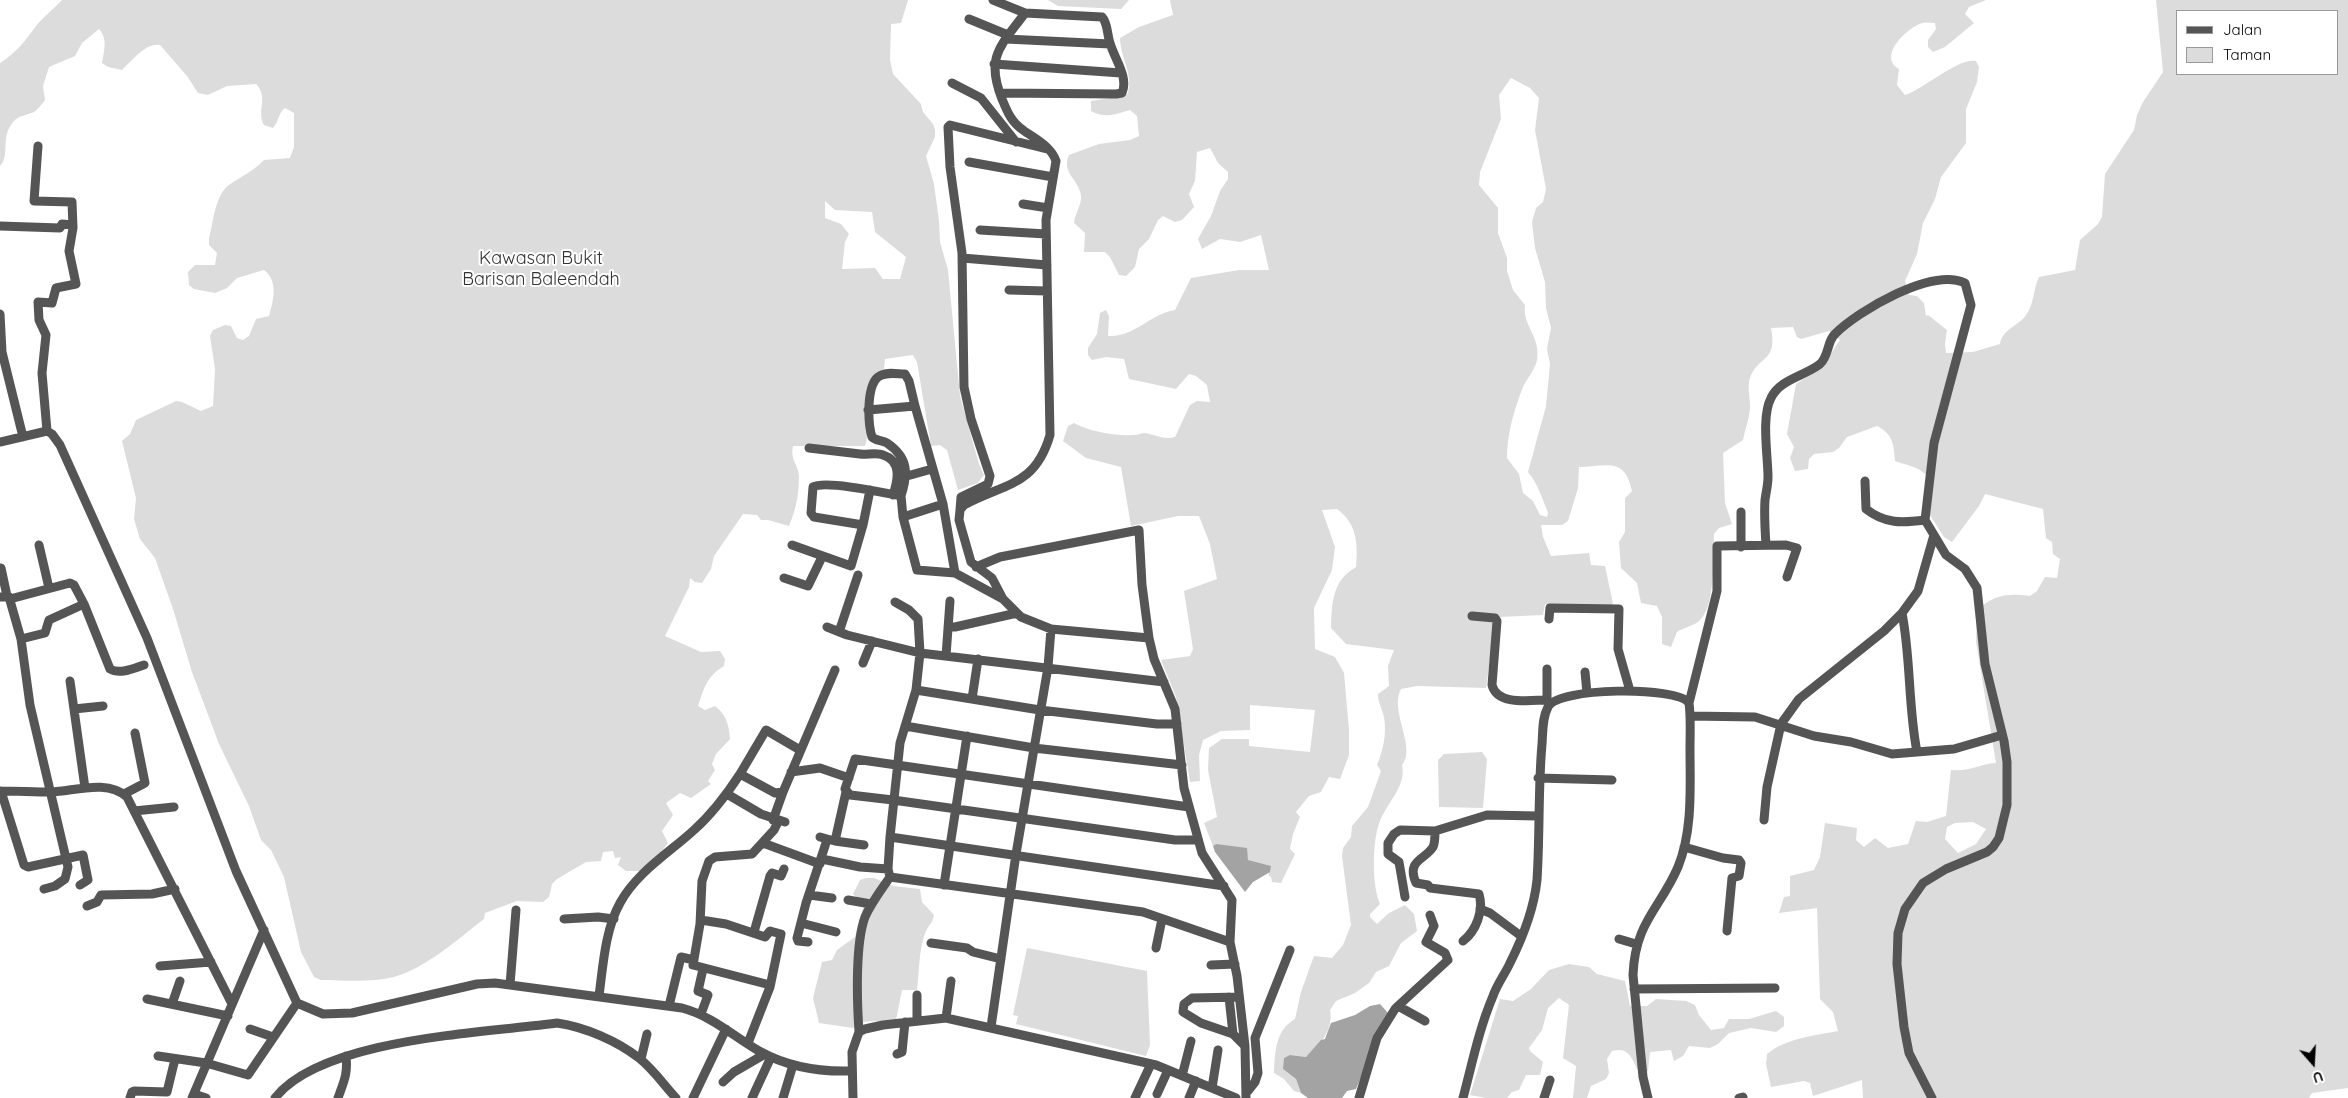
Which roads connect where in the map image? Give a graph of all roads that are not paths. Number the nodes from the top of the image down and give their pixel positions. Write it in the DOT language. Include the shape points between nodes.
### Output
graph roads {
  1 [pos="993,0"];
  2 [pos="1025,13"];
  3 [pos="969,19"];
  4 [pos="1007,37"];
  5 [pos="1110,44"];
  6 [pos="994,64"];
  7 [pos="1121,73"];
  8 [pos="952,83"];
  9 [pos="1000,93"];
  10 [pos="1016,142"];
  11 [pos="38,146"];
  12 [pos="1049,150"];
  13 [pos="969,162"];
  14 [pos="1053,177"];
  15 [pos="1024,204"];
  16 [pos="1048,208"];
  17 [pos="73,224"];
  18 [pos="0,226"];
  19 [pos="980,230"];
  20 [pos="1046,234"];
  21 [pos="962,258"];
  22 [pos="1047,265"];
  23 [pos="1009,290"];
  24 [pos="1047,291"];
  25 [pos="0,314"];
  26 [pos="915,406"];
  27 [pos="868,410"];
  28 [pos="47,431"];
  29 [pos="22,436"];
  30 [pos="0,442"];
  31 [pos="809,448"];
  32 [pos="932,469"];
  33 [pos="907,476"];
  34 [pos="1865,481"];
  35 [pos="870,490"];
  36 [pos="897,495"];
  37 [pos="943,504"];
  38 [pos="960,510"];
  39 [pos="1741,512"];
  40 [pos="903,517"];
  41 [pos="1925,520"];
  42 [pos="863,525"];
  43 [pos="1934,535"];
  44 [pos="39,545"];
  45 [pos="792,545"];
  46 [pos="1766,545"];
  47 [pos="1741,546"];
  48 [pos="822,557"];
  49 [pos="976,566"];
  50 [pos="1,568"];
  51 [pos="955,573"];
  52 [pos="858,575"];
  53 [pos="1787,577"];
  54 [pos="784,578"];
  55 [pos="49,588"];
  56 [pos="5,597"];
  57 [pos="1003,599"];
  58 [pos="950,601"];
  59 [pos="895,602"];
  60 [pos="84,604"];
  61 [pos="1017,612"];
  62 [pos="1902,613"];
  63 [pos="1472,616"];
  64 [pos="1549,619"];
  65 [pos="827,627"];
  66 [pos="948,627"];
  67 [pos="1051,629"];
  68 [pos="839,632"];
  69 [pos="1149,638"];
  70 [pos="22,639"];
  71 [pos="872,641"];
  72 [pos="920,653"];
  73 [pos="946,656"];
  74 [pos="978,660"];
  75 [pos="863,663"];
  76 [pos="144,665"];
  77 [pos="1048,667"];
  78 [pos="1547,669"];
  79 [pos="835,670"];
  80 [pos="1585,672"];
  81 [pos="70,681"];
  82 [pos="1164,682"];
  83 [pos="916,690"];
  84 [pos="1632,691"];
  85 [pos="1587,693"];
  86 [pos="972,699"];
  87 [pos="1548,702"];
  88 [pos="1689,702"];
  89 [pos="103,706"];
  90 [pos="74,709"];
  91 [pos="1040,710"];
  92 [pos="1690,716"];
  93 [pos="1177,724"];
  94 [pos="1780,724"];
  95 [pos="905,726"];
  96 [pos="135,733"];
  97 [pos="2002,735"];
  98 [pos="967,736"];
  99 [pos="1034,748"];
  100 [pos="800,750"];
  101 [pos="1917,752"];
  102 [pos="1182,765"];
  103 [pos="898,766"];
  104 [pos="791,772"];
  105 [pos="740,774"];
  106 [pos="961,775"];
  107 [pos="849,778"];
  108 [pos="1538,778"];
  109 [pos="1612,780"];
  110 [pos="1028,785"];
  111 [pos="49,787"];
  112 [pos="85,788"];
  113 [pos="1,791"];
  114 [pos="783,792"];
  115 [pos="846,792"];
  116 [pos="124,794"];
  117 [pos="727,794"];
  118 [pos="893,800"];
  119 [pos="174,807"];
  120 [pos="1189,807"];
  121 [pos="955,809"];
  122 [pos="134,811"];
  123 [pos="1538,816"];
  124 [pos="1022,819"];
  125 [pos="1764,820"];
  126 [pos="778,821"];
  127 [pos="1435,831"];
  128 [pos="890,837"];
  129 [pos="827,839"];
  130 [pos="1198,840"];
  131 [pos="763,843"];
  132 [pos="864,845"];
  133 [pos="950,845"];
  134 [pos="1684,846"];
  135 [pos="1016,854"];
  136 [pos="62,860"];
  137 [pos="821,862"];
  138 [pos="784,869"];
  139 [pos="889,873"];
  140 [pos="80,885"];
  141 [pos="944,885"];
  142 [pos="1224,886"];
  143 [pos="175,889"];
  144 [pos="44,890"];
  145 [pos="1011,894"];
  146 [pos="810,895"];
  147 [pos="1405,897"];
  148 [pos="832,898"];
  149 [pos="848,900"];
  150 [pos="871,904"];
  151 [pos="87,906"];
  152 [pos="1480,909"];
  153 [pos="516,910"];
  154 [pos="1430,915"];
  155 [pos="564,919"];
  156 [pos="614,919"];
  157 [pos="1162,919"];
  158 [pos="700,920"];
  159 [pos="800,923"];
  160 [pos="264,930"];
  161 [pos="1727,931"];
  162 [pos="754,932"];
  163 [pos="836,932"];
  164 [pos="1521,936"];
  165 [pos="1619,939"];
  166 [pos="1463,941"];
  167 [pos="808,942"];
  168 [pos="1230,942"];
  169 [pos="931,943"];
  170 [pos="1636,944"];
  171 [pos="1156,948"];
  172 [pos="1290,950"];
  173 [pos="1001,959"];
  174 [pos="694,960"];
  175 [pos="211,962"];
  176 [pos="1235,964"];
  177 [pos="1211,965"];
  178 [pos="160,966"];
  179 [pos="703,969"];
  180 [pos="180,981"];
  181 [pos="951,981"];
  182 [pos="510,985"];
  183 [pos="770,985"];
  184 [pos="1775,988"];
  185 [pos="1634,989"];
  186 [pos="917,995"];
  187 [pos="599,996"];
  188 [pos="1229,997"];
  189 [pos="1238,997"];
  190 [pos="147,999"];
  191 [pos="297,1003"];
  192 [pos="172,1004"];
  193 [pos="232,1004"];
  194 [pos="669,1006"];
  195 [pos="1398,1006"];
  196 [pos="701,1014"];
  197 [pos="228,1016"];
  198 [pos="946,1018"];
  199 [pos="917,1021"];
  200 [pos="1425,1021"];
  201 [pos="905,1022"];
  202 [pos="991,1026"];
  203 [pos="250,1029"];
  204 [pos="726,1029"];
  205 [pos="859,1032"];
  206 [pos="647,1034"];
  207 [pos="1233,1034"];
  208 [pos="273,1036"];
  209 [pos="1191,1041"];
  210 [pos="748,1043"];
  211 [pos="1245,1046"];
  212 [pos="1218,1050"];
  213 [pos="765,1054"];
  214 [pos="897,1054"];
  215 [pos="158,1056"];
  216 [pos="346,1056"];
  217 [pos="175,1058"];
  218 [pos="641,1060"];
  219 [pos="206,1063"];
  220 [pos="1151,1064"];
  221 [pos="794,1065"];
  222 [pos="1168,1070"];
  223 [pos="852,1071"];
  224 [pos="1182,1076"];
  225 [pos="1550,1080"];
  226 [pos="1196,1081"];
  227 [pos="723,1082"];
  228 [pos="1212,1088"];
  229 [pos="1157,1094"];
  230 [pos="1247,1095"];
  231 [pos="193,1096"];
  232 [pos="130,1098"];
  233 [pos="206,1098"];
  234 [pos="275,1098"];
  235 [pos="338,1098"];
  236 [pos="676,1098"];
  237 [pos="693,1098"];
  238 [pos="752,1098"];
  239 [pos="783,1098"];
  240 [pos="853,1098"];
  241 [pos="1135,1098"];
  242 [pos="1189,1098"];
  243 [pos="1236,1098"];
  244 [pos="1359,1098"];
  245 [pos="1463,1098"];
  246 [pos="1544,1098"];
  247 [pos="1648,1098"];
  248 [pos="1932,1098"];
  1 -- 2 [label="street"];
  2 -- 4 [label="street"];
  2 -- 5 [label="street" via="1102,17"];
  3 -- 4 [label="street"];
  4 -- 5 [label="street"];
  4 -- 6 [label="street"];
  5 -- 7 [label="street"];
  6 -- 7 [label="street"];
  6 -- 9 [label="street"];
  7 -- 9 [label="street" via="1124,91 1116,94"];
  8 -- 10 [label="street" via="981,98"];
  9 -- 12 [label="street" via="1016,125"];
  10 -- 12 [label="street"];
  10 -- 21 [label="street" via="948,127"];
  11 -- 17 [label="street" via="34,202 72,202"];
  12 -- 14 [label="street" via="1056,161"];
  13 -- 14 [label="street"];
  14 -- 16 [label="street"];
  15 -- 16 [label="street"];
  16 -- 20 [label="street"];
  17 -- 18 [label="street" via="62,224 60,228"];
  17 -- 28 [label="street" via="69,251 76,284 56,288 52,303 38,302 39,320 46,335 42,374"];
  19 -- 20 [label="street"];
  20 -- 22 [label="street"];
  21 -- 22 [label="street"];
  21 -- 38 [label="street" via="964,387 990,476 988,484 961,497"];
  22 -- 24 [label="street"];
  23 -- 24 [label="street"];
  24 -- 38 [label="street" via="1050,435 1045,453 1034,470 1022,479 970,502"];
  25 -- 29 [label="street" via="2,352"];
  26 -- 27 [label="street"];
  26 -- 27 [label="street" via="905,374 889,373 878,377 874,383"];
  26 -- 32 [label="street"];
  27 -- 33 [label="street" via="872,437 890,446 904,464"];
  28 -- 29 [label="street"];
  28 -- 160 [label="street" via="60,445 147,638 236,870"];
  29 -- 30 [label="street"];
  31 -- 36 [label="street" via="882,454 898,469"];
  32 -- 33 [label="street"];
  32 -- 37 [label="street"];
  33 -- 36 [label="street"];
  34 -- 41 [label="street" via="1866,509 1873,514 1899,523"];
  35 -- 36 [label="street"];
  35 -- 42 [label="street"];
  35 -- 42 [label="street" via="813,487 811,513 814,517"];
  36 -- 40 [label="street"];
  37 -- 40 [label="street"];
  37 -- 51 [label="street"];
  38 -- 49 [label="street" via="959,520 968,558"];
  39 -- 47 [label="street"];
  40 -- 51 [label="street" via="917,570"];
  41 -- 43 [label="street"];
  41 -- 46 [label="street" via="1934,443 1971,305 1964,283 1953,280 1916,286 1885,298 1833,335 1822,362 1780,386 1772,395 1766,439"];
  42 -- 48 [label="street" via="851,566"];
  43 -- 62 [label="street" via="1918,591"];
  43 -- 97 [label="street" via="1946,555 1965,569 1978,588 1985,664"];
  44 -- 55 [label="street"];
  45 -- 48 [label="street"];
  46 -- 47 [label="street"];
  46 -- 53 [label="street" via="1797,548"];
  47 -- 88 [label="street" via="1718,546 1717,590"];
  48 -- 54 [label="street" via="808,586"];
  49 -- 57 [label="street" via="992,578"];
  49 -- 69 [label="street" via="1000,557 1139,530"];
  50 -- 56 [label="street"];
  51 -- 57 [label="street"];
  52 -- 68 [label="street"];
  55 -- 56 [label="street"];
  55 -- 60 [label="street" via="72,583"];
  56 -- 70 [label="street"];
  57 -- 61 [label="street"];
  58 -- 66 [label="street"];
  59 -- 72 [label="street" via="918,619"];
  60 -- 70 [label="street" via="49,620 45,633"];
  60 -- 76 [label="street" via="110,669 124,671"];
  61 -- 66 [label="street"];
  61 -- 67 [label="street" via="1021,617"];
  62 -- 94 [label="street" via="1799,698"];
  62 -- 101 [label="street" via="1913,711 1911,724"];
  63 -- 87 [label="street" via="1497,620 1492,685 1496,693 1507,699"];
  64 -- 84 [label="street" via="1550,608 1619,609 1618,649"];
  65 -- 68 [label="street"];
  66 -- 73 [label="street"];
  67 -- 69 [label="street"];
  67 -- 77 [label="street"];
  68 -- 71 [label="street"];
  69 -- 82 [label="street"];
  70 -- 111 [label="street" via="30,705"];
  71 -- 72 [label="street"];
  71 -- 75 [label="street"];
  72 -- 73 [label="street"];
  72 -- 83 [label="street"];
  73 -- 74 [label="street"];
  74 -- 77 [label="street"];
  74 -- 86 [label="street"];
  77 -- 82 [label="street"];
  77 -- 91 [label="street"];
  78 -- 87 [label="street"];
  79 -- 100 [label="street"];
  80 -- 85 [label="street"];
  81 -- 90 [label="street"];
  82 -- 93 [label="street" via="1171,695"];
  83 -- 86 [label="street"];
  83 -- 95 [label="street"];
  84 -- 85 [label="street"];
  84 -- 88 [label="street" via="1678,695"];
  85 -- 87 [label="street"];
  86 -- 91 [label="street"];
  87 -- 108 [label="street" via="1542,726"];
  88 -- 92 [label="street"];
  89 -- 90 [label="street"];
  90 -- 112 [label="street"];
  91 -- 93 [label="street"];
  91 -- 99 [label="street"];
  92 -- 94 [label="street" via="1755,717"];
  92 -- 134 [label="street" via="1690,787"];
  93 -- 102 [label="street"];
  94 -- 101 [label="street" via="1814,736 1892,754"];
  94 -- 125 [label="street"];
  95 -- 98 [label="street"];
  95 -- 103 [label="street"];
  96 -- 116 [label="street" via="144,783"];
  97 -- 101 [label="street" via="1954,749"];
  97 -- 248 [label="street" via="2007,762 2007,805 1999,838 1987,852 1946,869 1923,883 1905,909 1898,933 1897,964 1909,1052"];
  98 -- 99 [label="street"];
  98 -- 106 [label="street"];
  99 -- 102 [label="street"];
  99 -- 110 [label="street"];
  100 -- 104 [label="street"];
  100 -- 105 [label="street" via="766,730"];
  102 -- 120 [label="street"];
  103 -- 106 [label="street"];
  103 -- 107 [label="street" via="855,759"];
  103 -- 118 [label="street"];
  104 -- 107 [label="street" via="820,768"];
  104 -- 114 [label="street"];
  105 -- 114 [label="street" via="775,793"];
  105 -- 117 [label="street"];
  106 -- 110 [label="street"];
  106 -- 121 [label="street"];
  107 -- 115 [label="street"];
  108 -- 109 [label="street"];
  108 -- 123 [label="street"];
  110 -- 120 [label="street"];
  110 -- 124 [label="street"];
  111 -- 112 [label="street"];
  111 -- 113 [label="street"];
  111 -- 136 [label="street" via="60,825"];
  112 -- 116 [label="street" via="107,788"];
  113 -- 136 [label="street" via="24,865"];
  114 -- 126 [label="street"];
  115 -- 118 [label="street" via="875,800"];
  115 -- 129 [label="street"];
  116 -- 122 [label="street"];
  117 -- 126 [label="street"];
  117 -- 156 [label="street" via="695,829 639,877 623,898"];
  118 -- 121 [label="street"];
  118 -- 128 [label="street"];
  119 -- 122 [label="street"];
  120 -- 130 [label="street"];
  121 -- 124 [label="street"];
  121 -- 133 [label="street"];
  122 -- 143 [label="street"];
  123 -- 127 [label="street" via="1487,816"];
  123 -- 164 [label="street" via="1537,882 1528,922"];
  124 -- 130 [label="street" via="1175,840"];
  124 -- 135 [label="street"];
  126 -- 131 [label="street"];
  127 -- 147 [label="street" via="1400,830 1388,843 1388,854 1399,862"];
  127 -- 152 [label="street" via="1434,845 1414,867 1415,881 1430,888 1477,893"];
  128 -- 133 [label="street"];
  128 -- 139 [label="street"];
  129 -- 132 [label="street"];
  129 -- 137 [label="street"];
  130 -- 142 [label="street"];
  131 -- 137 [label="street"];
  131 -- 158 [label="street" via="752,854 709,861 702,881"];
  133 -- 135 [label="street"];
  133 -- 141 [label="street"];
  134 -- 161 [label="street" via="1741,863 1739,876 1732,878"];
  134 -- 170 [label="street" via="1677,868 1649,914"];
  135 -- 142 [label="street"];
  135 -- 145 [label="street"];
  136 -- 140 [label="street" via="84,856 88,880"];
  136 -- 144 [label="street" via="68,870 65,879"];
  137 -- 139 [label="street"];
  137 -- 146 [label="street"];
  138 -- 162 [label="street" via="781,876 770,876"];
  139 -- 141 [label="street"];
  139 -- 150 [label="street"];
  141 -- 145 [label="street"];
  142 -- 168 [label="street" via="1232,900"];
  143 -- 151 [label="street" via="152,894 101,895 97,902"];
  143 -- 175 [label="street"];
  145 -- 157 [label="street" via="1143,912"];
  145 -- 173 [label="street"];
  146 -- 148 [label="street"];
  146 -- 159 [label="street"];
  149 -- 150 [label="street"];
  150 -- 205 [label="street" via="863,923 858,967"];
  152 -- 164 [label="street"];
  152 -- 166 [label="street" via="1472,931"];
  153 -- 182 [label="street"];
  154 -- 195 [label="street" via="1434,926 1426,942 1445,953 1448,960"];
  155 -- 156 [label="street"];
  156 -- 187 [label="street"];
  157 -- 168 [label="street"];
  157 -- 171 [label="street"];
  158 -- 162 [label="street"];
  158 -- 174 [label="street"];
  159 -- 163 [label="street"];
  159 -- 167 [label="street" via="797,940"];
  160 -- 191 [label="street"];
  160 -- 193 [label="street"];
  162 -- 183 [label="street" via="766,937 770,931 781,934"];
  164 -- 245 [label="street" via="1480,1030"];
  165 -- 170 [label="street"];
  168 -- 176 [label="street"];
  169 -- 173 [label="street" via="967,948"];
  170 -- 185 [label="street"];
  172 -- 230 [label="street" via="1255,1038 1258,1073"];
  173 -- 202 [label="street"];
  174 -- 179 [label="street" via="693,966"];
  174 -- 194 [label="street" via="681,957"];
  175 -- 178 [label="street"];
  175 -- 193 [label="street"];
  176 -- 177 [label="street"];
  176 -- 189 [label="street"];
  179 -- 183 [label="street"];
  179 -- 196 [label="street" via="698,991 708,995"];
  180 -- 192 [label="street"];
  181 -- 198 [label="street"];
  182 -- 187 [label="street"];
  182 -- 191 [label="street" via="477,984 352,1013 323,1014"];
  183 -- 210 [label="street"];
  184 -- 185 [label="street"];
  185 -- 247 [label="street"];
  186 -- 199 [label="street"];
  187 -- 194 [label="street"];
  188 -- 189 [label="street"];
  188 -- 207 [label="street"];
  188 -- 207 [label="street" via="1188,1000 1183,1012 1201,1024"];
  189 -- 211 [label="street"];
  190 -- 192 [label="street"];
  191 -- 208 [label="street"];
  192 -- 197 [label="street"];
  193 -- 197 [label="street"];
  194 -- 196 [label="street"];
  195 -- 200 [label="street"];
  195 -- 244 [label="street" via="1377,1038"];
  196 -- 204 [label="street"];
  197 -- 219 [label="street"];
  198 -- 199 [label="street"];
  198 -- 202 [label="street"];
  199 -- 201 [label="street"];
  201 -- 205 [label="street" via="865,1028"];
  201 -- 214 [label="street" via="902,1052"];
  202 -- 220 [label="street"];
  203 -- 208 [label="street"];
  204 -- 210 [label="street"];
  204 -- 237 [label="street"];
  205 -- 223 [label="street" via="852,1052"];
  206 -- 218 [label="street"];
  207 -- 211 [label="street"];
  208 -- 219 [label="street" via="248,1074"];
  209 -- 224 [label="street"];
  210 -- 213 [label="street"];
  211 -- 230 [label="street"];
  212 -- 228 [label="street"];
  213 -- 221 [label="street"];
  213 -- 227 [label="street"];
  213 -- 238 [label="street"];
  215 -- 217 [label="street"];
  216 -- 218 [label="street" via="416,1042 558,1023 575,1026"];
  216 -- 234 [label="street" via="301,1075"];
  216 -- 235 [label="street" via="347,1075"];
  217 -- 219 [label="street"];
  217 -- 232 [label="street" via="168,1092 133,1091"];
  218 -- 236 [label="street"];
  219 -- 231 [label="street"];
  220 -- 222 [label="street"];
  220 -- 241 [label="street"];
  221 -- 223 [label="street" via="823,1072"];
  221 -- 239 [label="street"];
  222 -- 224 [label="street"];
  222 -- 229 [label="street"];
  223 -- 240 [label="street"];
  224 -- 226 [label="street"];
  225 -- 246 [label="street"];
  226 -- 228 [label="street"];
  226 -- 242 [label="street"];
  228 -- 243 [label="street"];
  231 -- 233 [label="street"];
}
